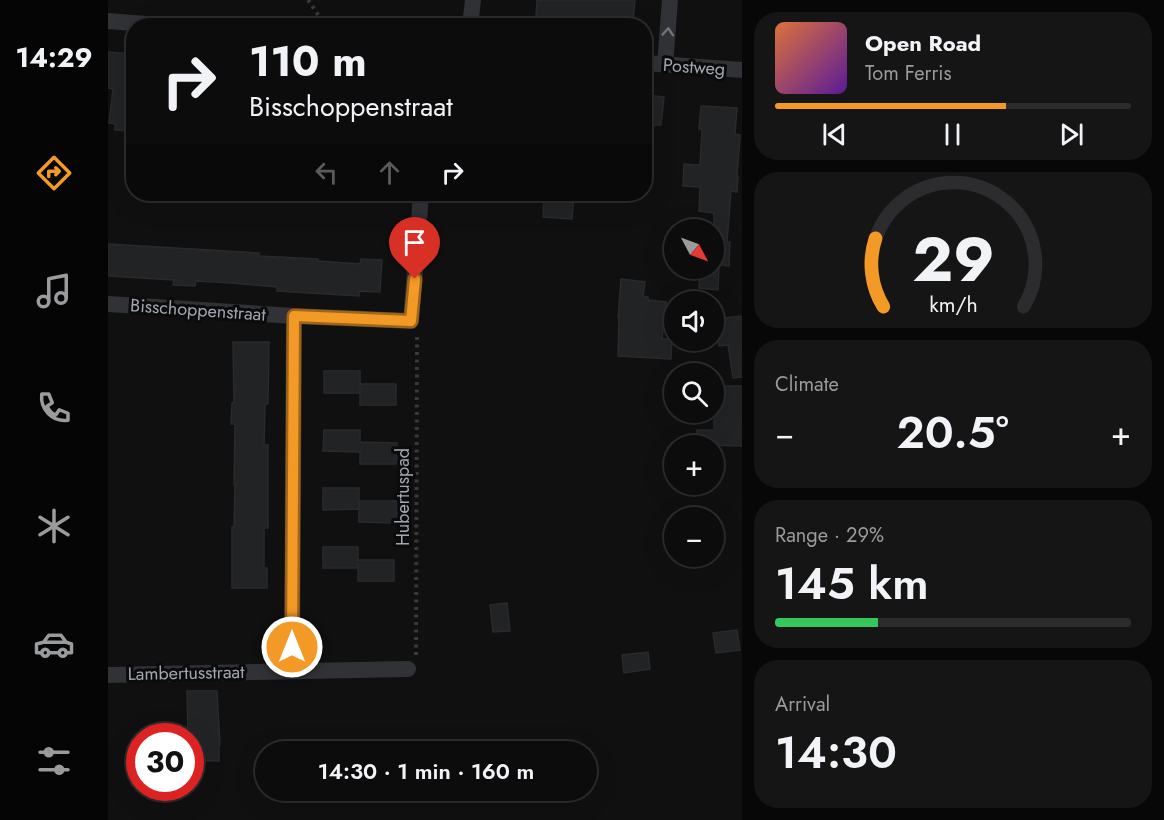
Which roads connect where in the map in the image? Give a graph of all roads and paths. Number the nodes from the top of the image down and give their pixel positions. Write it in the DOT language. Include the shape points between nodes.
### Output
graph roads {
  1 [pos="308,0"];
  2 [pos="473,0"];
  3 [pos="670,0"];
  4 [pos="320,18"];
  5 [pos="471,18"];
  6 [pos="108,21"];
  7 [pos="126,22"];
  8 [pos="652,64"];
  9 [pos="665,65"];
  10 [pos="742,70"];
  11 [pos="420,201"];
  12 [pos="108,304"];
  13 [pos="294,316"];
  14 [pos="411,321"];
  15 [pos="408,669"];
  16 [pos="292,671"];
  17 [pos="108,675"];
  1 -- 4 [label="path"];
  2 -- 5 [label="street"];
  9 -- 3 [label="street, one-way"];
  6 -- 7 [label="street"];
  8 -- 9 [label="street, Postweg"];
  9 -- 10 [label="street, Postweg"];
  11 -- 14 [label="street"];
  12 -- 13 [label="street, Bisschoppenstraat"];
  13 -- 14 [label="street, Bisschoppenstraat"];
  13 -- 16 [label="street"];
  14 -- 15 [label="path, Hubertuspad" via="417,330 416,664"];
  15 -- 16 [label="street, Lambertusstraat"];
  16 -- 17 [label="street, Lambertusstraat"];
}
